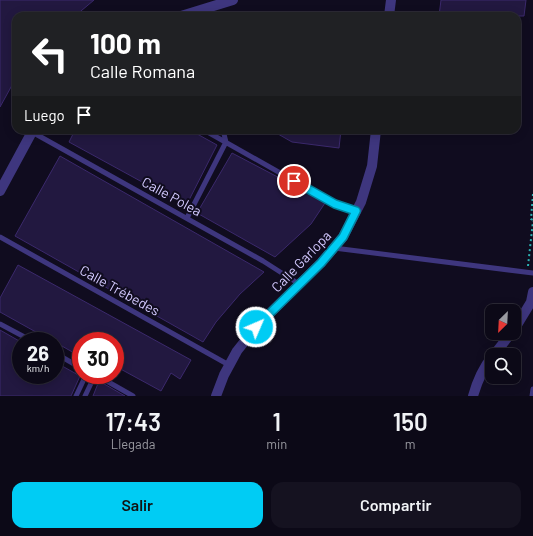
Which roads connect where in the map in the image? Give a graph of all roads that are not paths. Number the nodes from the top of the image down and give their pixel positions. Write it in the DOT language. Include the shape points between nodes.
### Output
graph roads {
  1 [pos="233,0"];
  2 [pos="391,0"];
  3 [pos="195,12"];
  4 [pos="390,12"];
  5 [pos="31,134"];
  6 [pos="38,134"];
  7 [pos="211,134"];
  8 [pos="224,134"];
  9 [pos="376,134"];
  10 [pos="226,142"];
  11 [pos="0,191"];
  12 [pos="356,211"];
  13 [pos="187,218"];
  14 [pos="0,236"];
  15 [pos="333,248"];
  16 [pos="533,273"];
  17 [pos="299,284"];
  18 [pos="533,292"];
  19 [pos="521,318"];
  20 [pos="0,324"];
  21 [pos="15,332"];
  22 [pos="506,340"];
  23 [pos="499,348"];
  24 [pos="229,365"];
  25 [pos="485,367"];
  26 [pos="82,384"];
  27 [pos="91,384"];
  28 [pos="111,384"];
  29 [pos="533,389"];
  30 [pos="76,396"];
  31 [pos="85,396"];
  32 [pos="133,396"];
  33 [pos="216,396"];
  34 [pos="473,396"];
  35 [pos="532,396"];
  1 -- 3 [label="street"];
  2 -- 4 [label="street"];
  5 -- 11 [label="street"];
  6 -- 13 [label="lane, Calle Polea"];
  7 -- 10 [label="lane"];
  8 -- 10 [label="lane"];
  9 -- 12 [label="street, Calle Garlopa" via="372,166"];
  10 -- 12 [label="lane" via="335,204"];
  10 -- 13 [label="lane"];
  12 -- 15 [label="street, Calle Garlopa" via="343,237"];
  13 -- 17 [label="lane, Calle Polea"];
  14 -- 24 [label="lane, Calle Trébedes"];
  15 -- 16 [label="lane"];
  15 -- 17 [label="street, Calle Garlopa"];
  17 -- 24 [label="street, Calle Garlopa" via="256,327"];
  18 -- 19 [label="street" via="531,302"];
  20 -- 21 [label="lane"];
  22 -- 23 [label="street"];
  24 -- 33 [label="street, Calle Garlopa"];
  25 -- 34 [label="street"];
  26 -- 30 [label="lane"];
  27 -- 31 [label="lane"];
  28 -- 32 [label="lane"];
  29 -- 35 [label="lane"];
}
